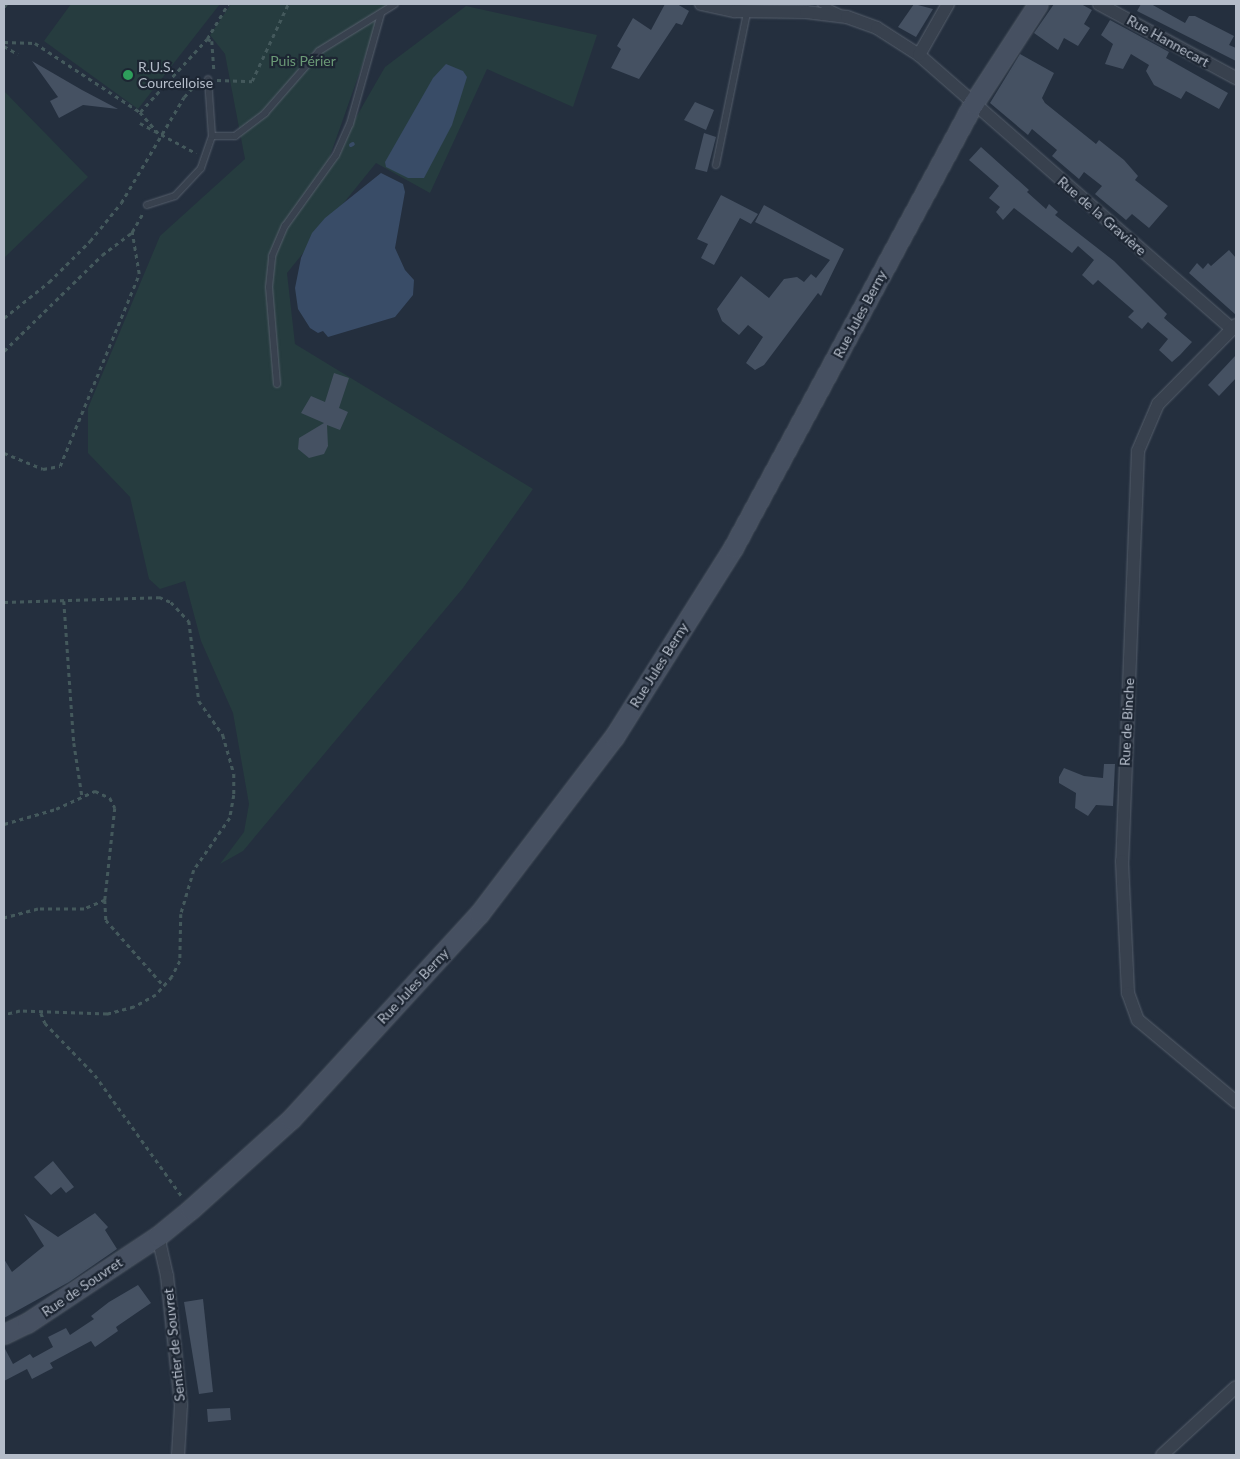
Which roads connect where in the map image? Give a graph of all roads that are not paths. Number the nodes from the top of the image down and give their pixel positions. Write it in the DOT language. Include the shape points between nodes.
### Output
graph roads {
  1 [pos="395,4"];
  2 [pos="701,4"];
  3 [pos="821,4"];
  4 [pos="948,4"];
  5 [pos="1038,4"];
  6 [pos="1099,4"];
  7 [pos="747,12"];
  8 [pos="381,14"];
  9 [pos="847,16"];
  10 [pos="919,55"];
  11 [pos="1236,78"];
  12 [pos="208,79"];
  13 [pos="973,104"];
  14 [pos="212,136"];
  15 [pos="716,165"];
  16 [pos="147,205"];
  17 [pos="1235,327"];
  18 [pos="277,384"];
  19 [pos="1236,1102"];
  20 [pos="158,1236"];
  21 [pos="4,1334"];
  22 [pos="1236,1387"];
  23 [pos="178,1455"];
  24 [pos="1162,1455"];
  1 -- 8 [label="lane"];
  2 -- 7 [label="street, Rue de la Gravière"];
  3 -- 9 [label="lane"];
  4 -- 10 [label="street"];
  5 -- 13 [label="main road, Rue Jules Berny"];
  6 -- 11 [label="street, Rue Hannecart"];
  7 -- 9 [label="street, Rue de la Gravière"];
  7 -- 15 [label="lane"];
  8 -- 14 [label="lane" via="319,51 264,113 235,136"];
  8 -- 18 [label="lane" via="350,124 336,155 286,226 272,256 269,286"];
  9 -- 10 [label="street, Rue de la Gravière" via="877,28"];
  10 -- 13 [label="street, Rue de la Gravière"];
  12 -- 14 [label="lane"];
  13 -- 17 [label="street, Rue de la Gravière"];
  13 -- 20 [label="main road, Rue Jules Berny" via="733,548 614,736 479,914 291,1119"];
  14 -- 16 [label="lane" via="201,168 175,196"];
  17 -- 19 [label="street, Rue de Binche" via="1158,404 1138,451 1122,861 1128,993 1138,1020"];
  20 -- 21 [label="main road, Rue de Souvret" via="27,1323"];
  20 -- 23 [label="street, Sentier de Souvret" via="167,1276 181,1405"];
  22 -- 24 [label="street"];
}
